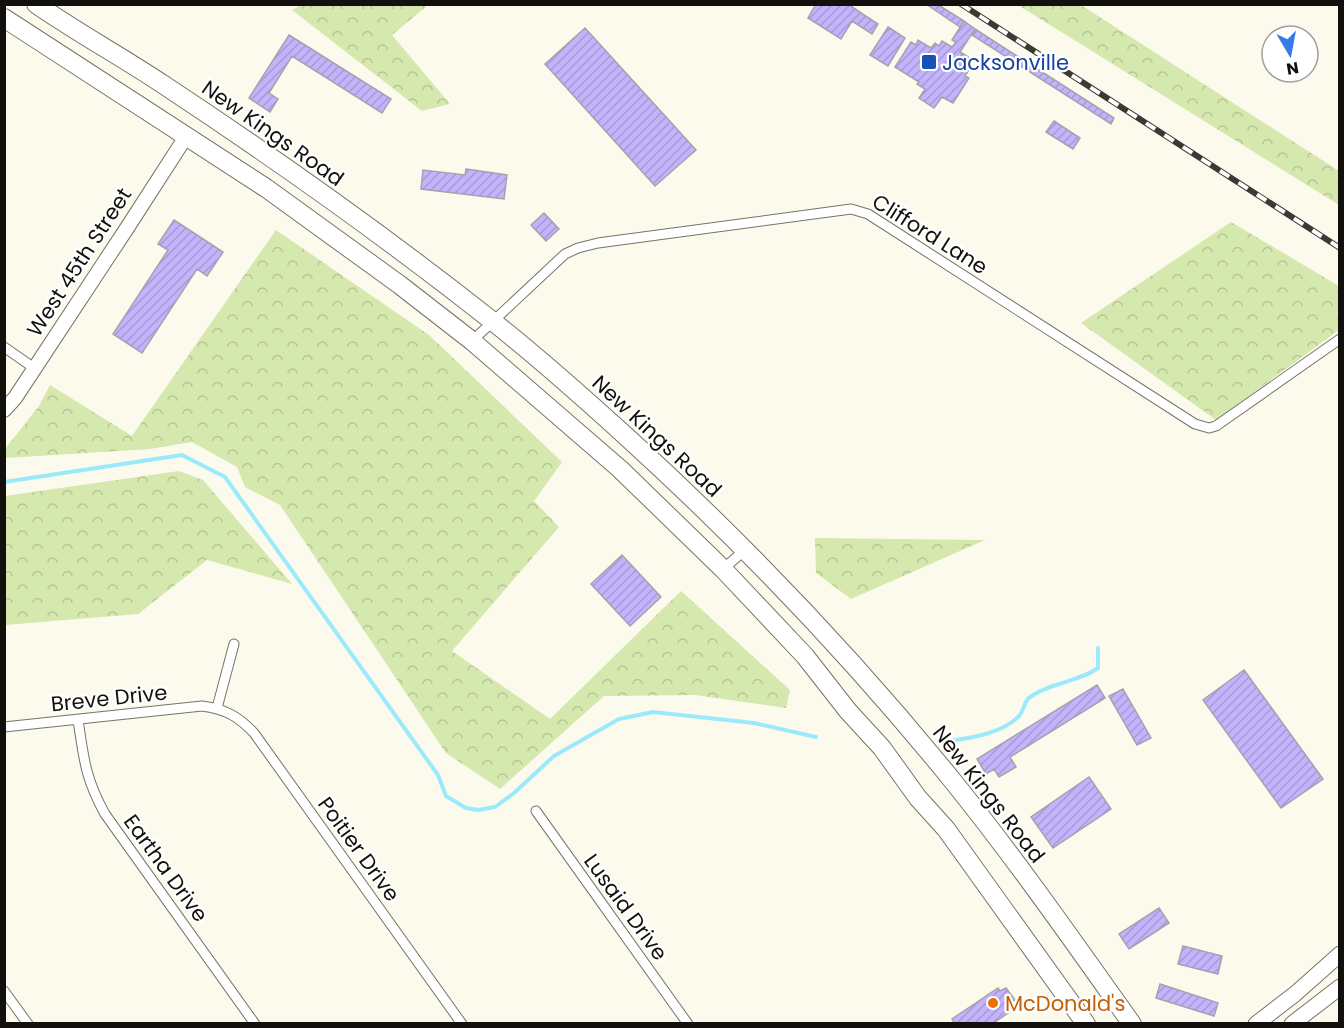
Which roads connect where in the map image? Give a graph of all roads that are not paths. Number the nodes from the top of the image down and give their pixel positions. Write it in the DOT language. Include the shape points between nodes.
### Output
graph roads {
  1 [pos="36,4"];
  2 [pos="4,18"];
  3 [pos="163,84"];
  4 [pos="187,135"];
  5 [pos="243,140"];
  6 [pos="493,321"];
  7 [pos="1340,339"];
  8 [pos="472,341"];
  9 [pos="4,347"];
  10 [pos="34,368"];
  11 [pos="4,410"];
  12 [pos="745,550"];
  13 [pos="723,569"];
  14 [pos="234,644"];
  15 [pos="217,708"];
  16 [pos="78,720"];
  17 [pos="4,727"];
  18 [pos="536,811"];
  19 [pos="1340,954"];
  20 [pos="1340,987"];
  21 [pos="4,991"];
  22 [pos="28,1023"];
  23 [pos="255,1023"];
  24 [pos="462,1023"];
  25 [pos="688,1023"];
  26 [pos="1086,1023"];
  27 [pos="1132,1023"];
  28 [pos="1256,1023"];
  29 [pos="1292,1023"];
  1 -- 3 [label="highway, New Kings Road"];
  2 -- 4 [label="highway"];
  3 -- 4 [label="highway" via="186,124"];
  3 -- 5 [label="highway, New Kings Road"];
  4 -- 5 [label="highway" via="210,133"];
  4 -- 8 [label="highway" via="400,285"];
  4 -- 10 [label="street, West 45th Street"];
  5 -- 6 [label="highway, New Kings Road"];
  6 -- 7 [label="street, Clifford Lane" via="551,265 578,248 851,209 868,214 1202,427 1216,426"];
  6 -- 8 [label="street, Clifford Lane"];
  6 -- 12 [label="highway, New Kings Road" via="682,487"];
  8 -- 13 [label="highway" via="620,469"];
  9 -- 10 [label="street"];
  10 -- 11 [label="street, West 45th Street"];
  12 -- 13 [label="street"];
  12 -- 27 [label="highway, New Kings Road" via="839,648 952,780"];
  13 -- 26 [label="highway" via="805,656 882,748 946,829"];
  14 -- 15 [label="street"];
  15 -- 16 [label="street, Breve Drive" via="202,706"];
  15 -- 24 [label="street, Poitier Drive" via="240,719 254,733"];
  16 -- 17 [label="street, Breve Drive"];
  16 -- 23 [label="street, Eartha Drive" via="92,792"];
  18 -- 25 [label="street, Lusaid Drive"];
  19 -- 28 [label="main road"];
  20 -- 29 [label="main road"];
  21 -- 22 [label="street"];
}
